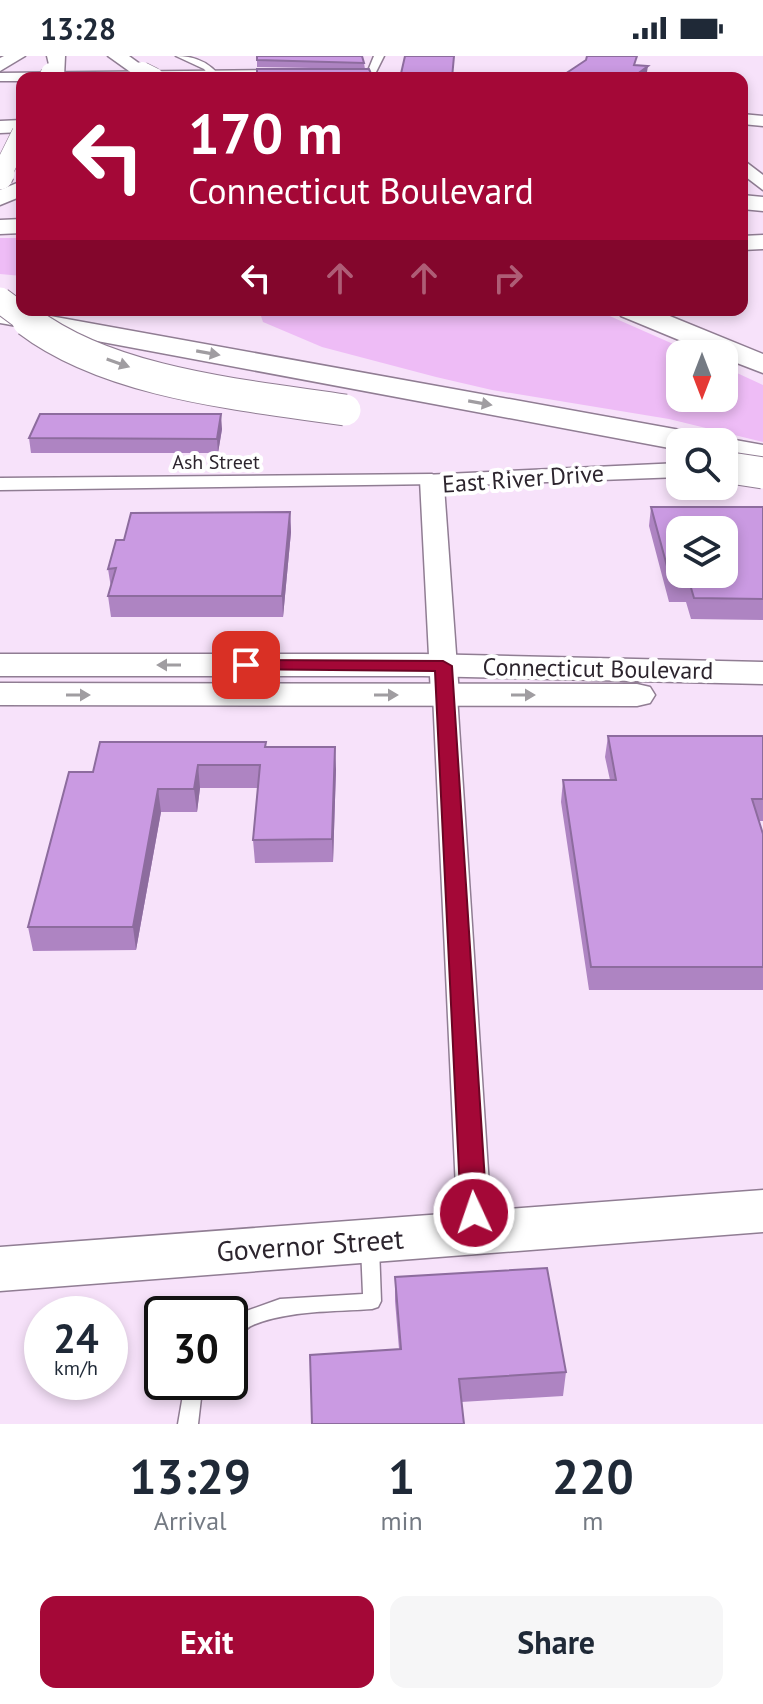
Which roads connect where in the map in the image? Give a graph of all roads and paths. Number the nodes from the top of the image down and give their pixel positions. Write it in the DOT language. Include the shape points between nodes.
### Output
graph roads {
  1 [pos="16,56"];
  2 [pos="101,56"];
  3 [pos="181,56"];
  4 [pos="0,66"];
  5 [pos="116,69"];
  6 [pos="211,72"];
  7 [pos="16,145"];
  8 [pos="748,170"];
  9 [pos="0,177"];
  10 [pos="763,185"];
  11 [pos="0,315"];
  12 [pos="24,316"];
  13 [pos="645,316"];
  14 [pos="662,316"];
  15 [pos="0,325"];
  16 [pos="131,339"];
  17 [pos="702,340"];
  18 [pos="706,340"];
  19 [pos="738,354"];
  20 [pos="763,364"];
  21 [pos="666,455"];
  22 [pos="666,456"];
  23 [pos="666,459"];
  24 [pos="432,480"];
  25 [pos="0,484"];
  26 [pos="0,665"];
  27 [pos="763,673"];
  28 [pos="444,680"];
  29 [pos="0,694"];
  30 [pos="763,695"];
  31 [pos="763,1211"];
  32 [pos="475,1232"];
  33 [pos="370,1240"];
  34 [pos="0,1269"];
  35 [pos="248,1318"];
  36 [pos="191,1400"];
  37 [pos="188,1424"];
  1 -- 4 [label="highway"];
  2 -- 5 [label="highway"];
  3 -- 6 [label="street"];
  7 -- 9 [label="highway, bridge"];
  8 -- 10 [label="main road"];
  11 -- 16 [label="highway"];
  12 -- 22 [label="highway, one-way, bridge" via="54,336 122,365 213,388"];
  13 -- 17 [label="highway"];
  14 -- 18 [label="highway"];
  15 -- 16 [label="highway"];
  16 -- 21 [label="highway, one-way"];
  19 -- 20 [label="highway"];
  23 -- 24 [label="street, East River Drive"];
  24 -- 25 [label="street, Ash Street"];
  24 -- 28 [label="street, East River Drive"];
  28 -- 26 [label="main road, Connecticut Boulevard, one-way"];
  27 -- 28 [label="main road, Connecticut Boulevard"];
  29 -- 28 [label="main road, Connecticut Boulevard, one-way"];
  28 -- 30 [label="main road, Connecticut Boulevard, one-way"];
  28 -- 32 [label="street"];
  31 -- 32 [label="main road, Governor Street"];
  32 -- 33 [label="main road, Governor Street"];
  33 -- 34 [label="main road, Governor Street"];
  33 -- 35 [label="lane" via="372,1301 280,1307"];
  36 -- 37 [label="lane"];
}
